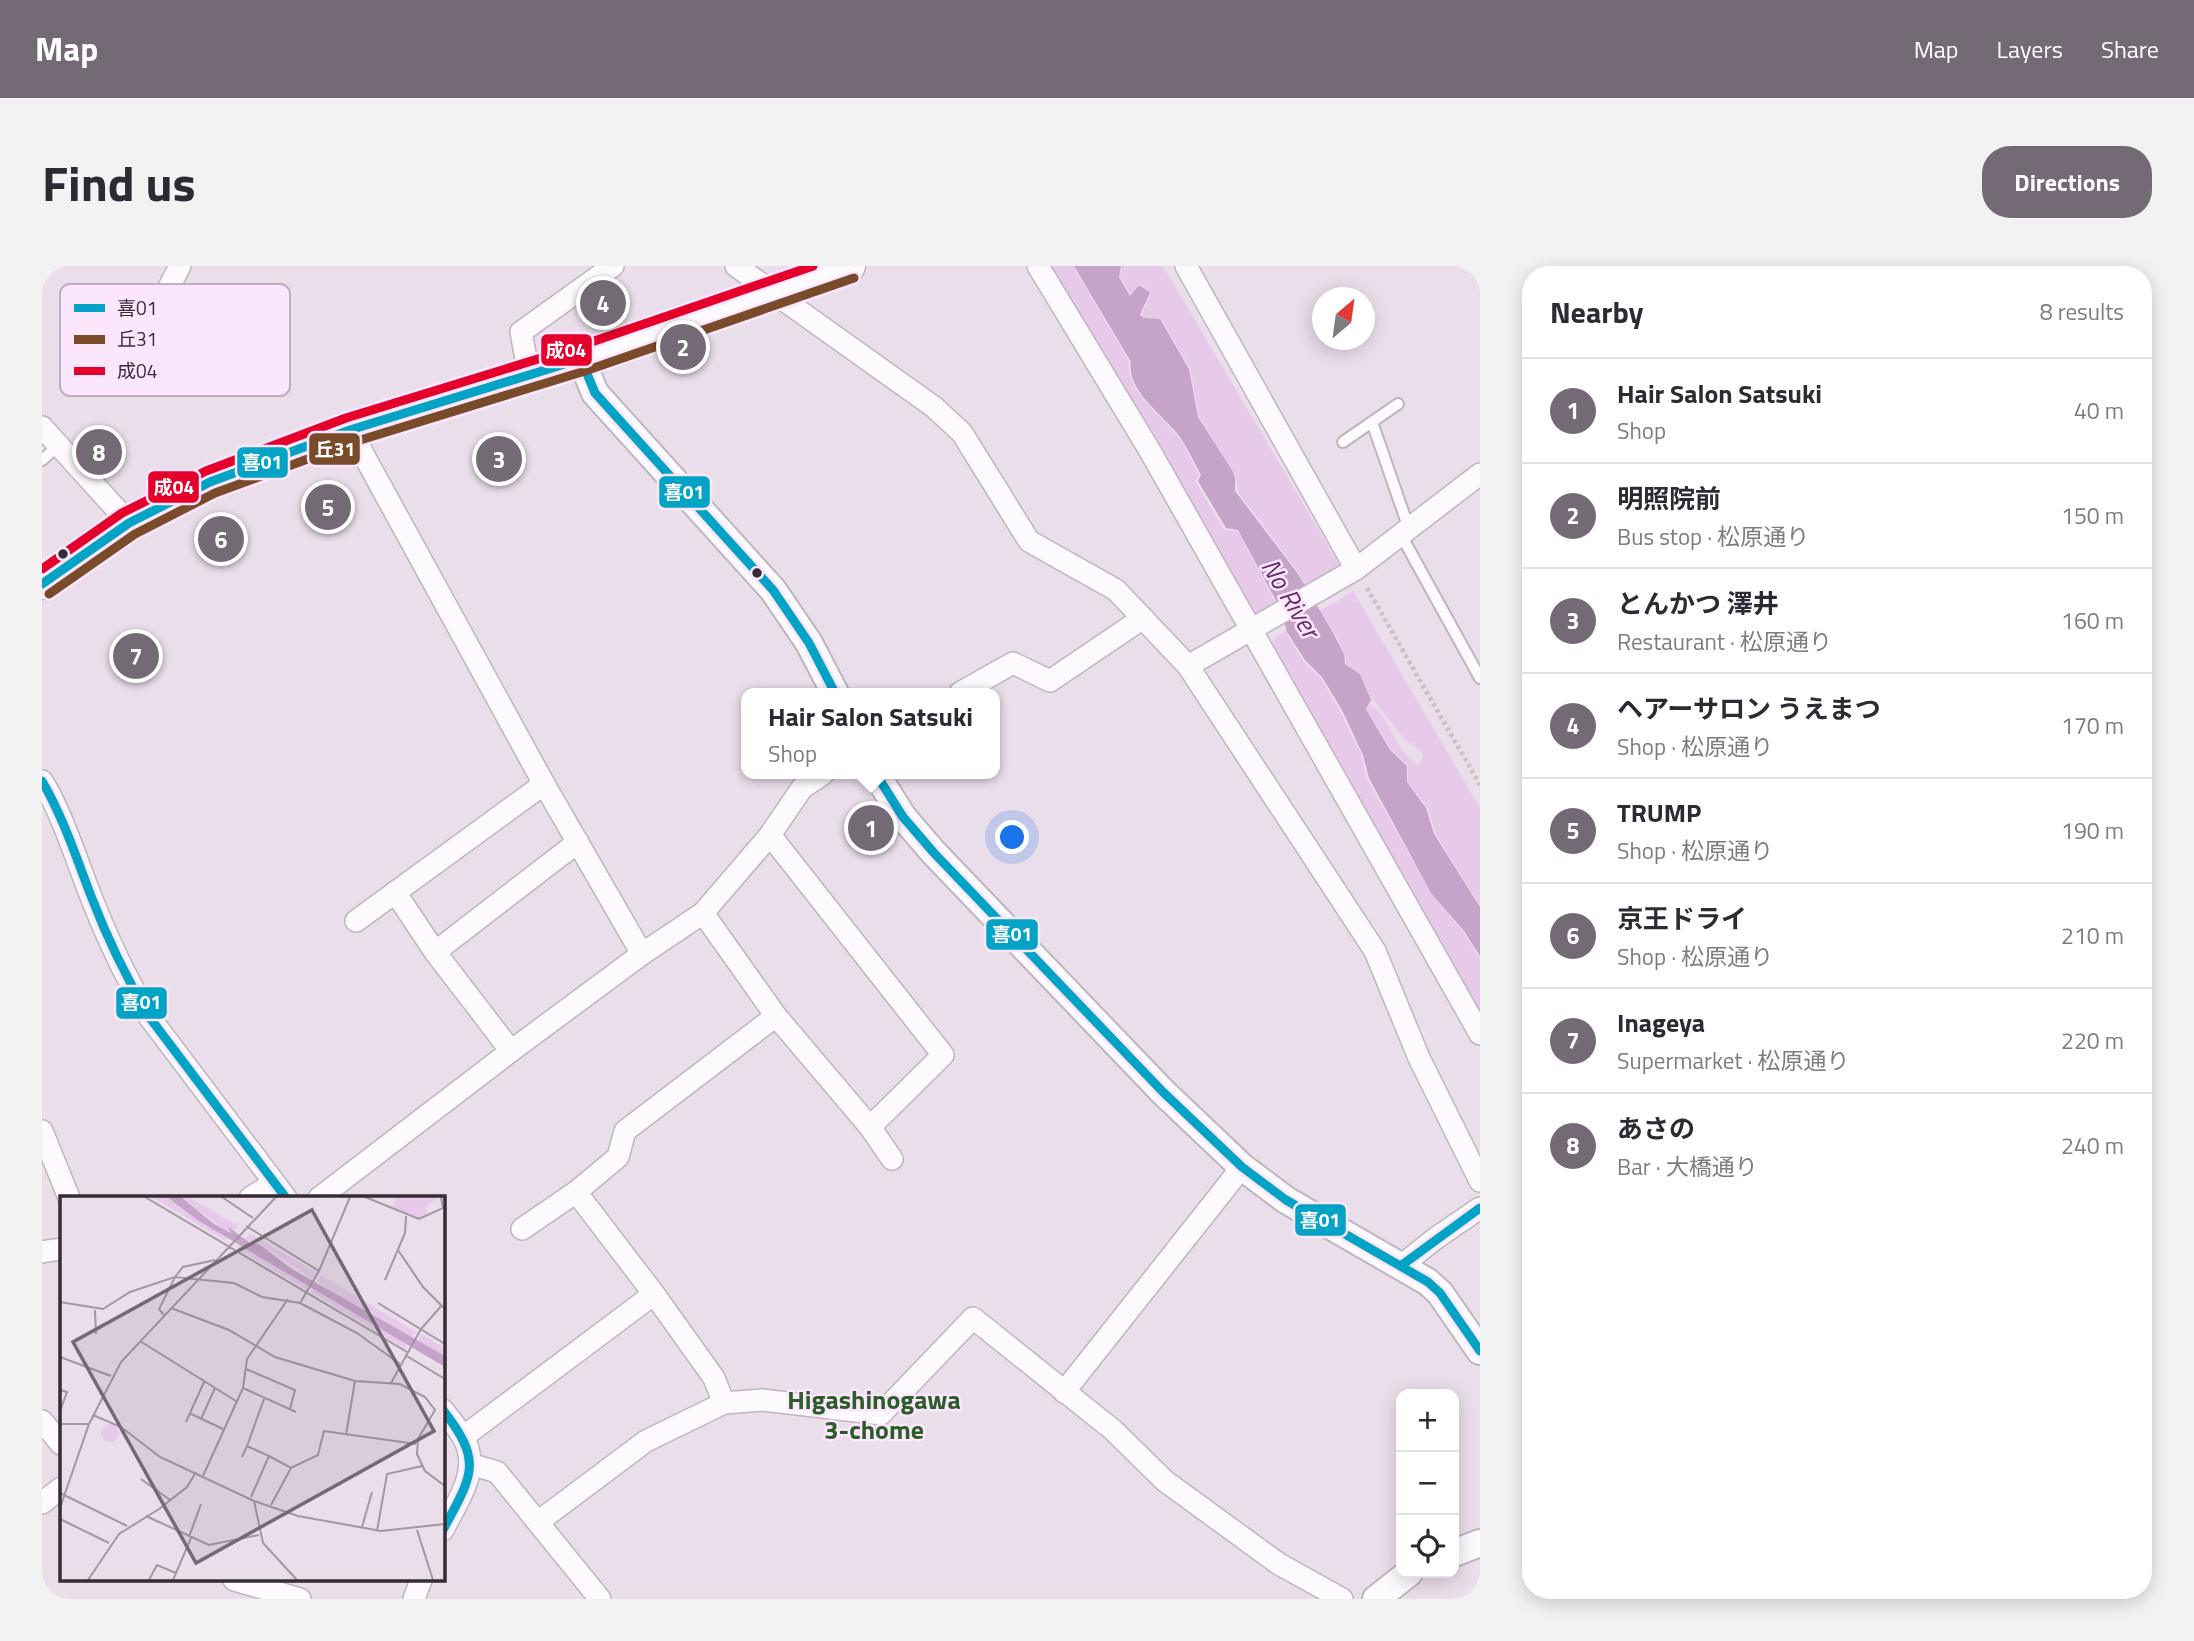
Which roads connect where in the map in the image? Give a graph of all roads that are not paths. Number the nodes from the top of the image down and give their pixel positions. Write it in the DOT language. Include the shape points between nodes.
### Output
graph roads {
  1 [pos="180,266"];
  2 [pos="613,266"];
  3 [pos="736,266"];
  4 [pos="850,266"];
  5 [pos="1038,266"];
  6 [pos="1186,266"];
  7 [pos="171,284"];
  8 [pos="772,292"];
  9 [pos="581,359"];
  10 [pos="529,375"];
  11 [pos="1398,404"];
  12 [pos="1371,422"];
  13 [pos="42,427"];
  14 [pos="351,430"];
  15 [pos="1343,442"];
  16 [pos="59,445"];
  17 [pos="42,460"];
  18 [pos="1480,474"];
  19 [pos="129,523"];
  20 [pos="1405,532"];
  21 [pos="1353,571"];
  22 [pos="42,584"];
  23 [pos="1143,618"];
  24 [pos="1254,627"];
  25 [pos="1188,666"];
  26 [pos="1480,677"];
  27 [pos="832,688"];
  28 [pos="969,688"];
  29 [pos="816,779"];
  30 [pos="879,779"];
  31 [pos="42,781"];
  32 [pos="544,784"];
  33 [pos="770,835"];
  34 [pos="578,842"];
  35 [pos="395,892"];
  36 [pos="704,913"];
  37 [pos="356,921"];
  38 [pos="435,952"];
  39 [pos="642,954"];
  40 [pos="776,1016"];
  41 [pos="1480,1034"];
  42 [pos="511,1051"];
  43 [pos="870,1127"];
  44 [pos="42,1131"];
  45 [pos="892,1159"];
  46 [pos="1242,1167"];
  47 [pos="1480,1181"];
  48 [pos="280,1190"];
  49 [pos="576,1192"];
  50 [pos="68,1196"];
  51 [pos="258,1196"];
  52 [pos="322,1196"];
  53 [pos="1480,1208"];
  54 [pos="522,1229"];
  55 [pos="60,1248"];
  56 [pos="42,1252"];
  57 [pos="1402,1265"];
  58 [pos="654,1294"];
  59 [pos="1480,1351"];
  60 [pos="1064,1392"];
  61 [pos="724,1403"];
  62 [pos="444,1411"];
  63 [pos="42,1421"];
  64 [pos="463,1437"];
  65 [pos="60,1443"];
  66 [pos="470,1464"];
  67 [pos="60,1489"];
  68 [pos="42,1503"];
  69 [pos="538,1522"];
  70 [pos="444,1528"];
  71 [pos="1480,1543"];
  72 [pos="1459,1551"];
  73 [pos="1403,1578"];
  74 [pos="241,1582"];
  75 [pos="420,1582"];
  76 [pos="300,1599"];
  77 [pos="414,1599"];
  78 [pos="600,1599"];
  79 [pos="1342,1599"];
  80 [pos="1376,1599"];
  1 -- 7 [label="street"];
  2 -- 10 [label="street" via="521,332"];
  3 -- 8 [label="street"];
  4 -- 8 [label="main road"];
  5 -- 24 [label="street"];
  6 -- 21 [label="street"];
  8 -- 9 [label="main road"];
  8 -- 23 [label="street" via="934,407 962,433 1029,541 1116,590"];
  9 -- 10 [label="main road"];
  9 -- 27 [label="street" via="596,393 773,590"];
  10 -- 14 [label="main road"];
  11 -- 12 [label="lane"];
  12 -- 15 [label="lane"];
  12 -- 20 [label="lane"];
  13 -- 16 [label="street"];
  14 -- 19 [label="main road" via="210,482"];
  14 -- 32 [label="street"];
  16 -- 17 [label="lane"];
  16 -- 19 [label="street"];
  18 -- 20 [label="street"];
  19 -- 22 [label="main road"];
  20 -- 21 [label="street"];
  20 -- 26 [label="lane"];
  21 -- 24 [label="street"];
  23 -- 25 [label="street"];
  23 -- 28 [label="street" via="1051,681 1013,663"];
  24 -- 25 [label="street"];
  24 -- 41 [label="street"];
  25 -- 47 [label="street" via="1375,951 1419,1058"];
  29 -- 33 [label="street" via="802,788"];
  30 -- 46 [label="street" via="934,853 1163,1092"];
  31 -- 48 [label="street" via="131,987"];
  32 -- 34 [label="street"];
  32 -- 35 [label="street"];
  33 -- 36 [label="street"];
  33 -- 43 [label="street" via="943,1055"];
  34 -- 38 [label="street"];
  34 -- 39 [label="street"];
  35 -- 37 [label="street"];
  35 -- 38 [label="street"];
  36 -- 39 [label="street"];
  36 -- 40 [label="street"];
  38 -- 42 [label="street"];
  39 -- 42 [label="street"];
  40 -- 43 [label="street"];
  40 -- 49 [label="street" via="625,1131 618,1157"];
  42 -- 52 [label="street"];
  43 -- 45 [label="street"];
  44 -- 50 [label="street"];
  46 -- 57 [label="street" via="1286,1200"];
  46 -- 60 [label="street"];
  48 -- 51 [label="street"];
  49 -- 54 [label="street"];
  49 -- 58 [label="street"];
  53 -- 57 [label="street"];
  55 -- 56 [label="street"];
  57 -- 59 [label="street" via="1440,1293"];
  58 -- 61 [label="street" via="714,1378"];
  58 -- 64 [label="street"];
  60 -- 61 [label="street" via="973,1318 881,1414 762,1400"];
  60 -- 79 [label="street" via="1122,1437 1165,1481 1279,1564"];
  61 -- 69 [label="street" via="646,1441"];
  62 -- 64 [label="street"];
  63 -- 65 [label="street"];
  64 -- 66 [label="street"];
  66 -- 69 [label="street" via="497,1472"];
  66 -- 70 [label="street" via="466,1485"];
  67 -- 68 [label="street"];
  69 -- 78 [label="street"];
  71 -- 72 [label="street"];
  73 -- 80 [label="street"];
  74 -- 76 [label="street"];
  75 -- 77 [label="street"];
}
